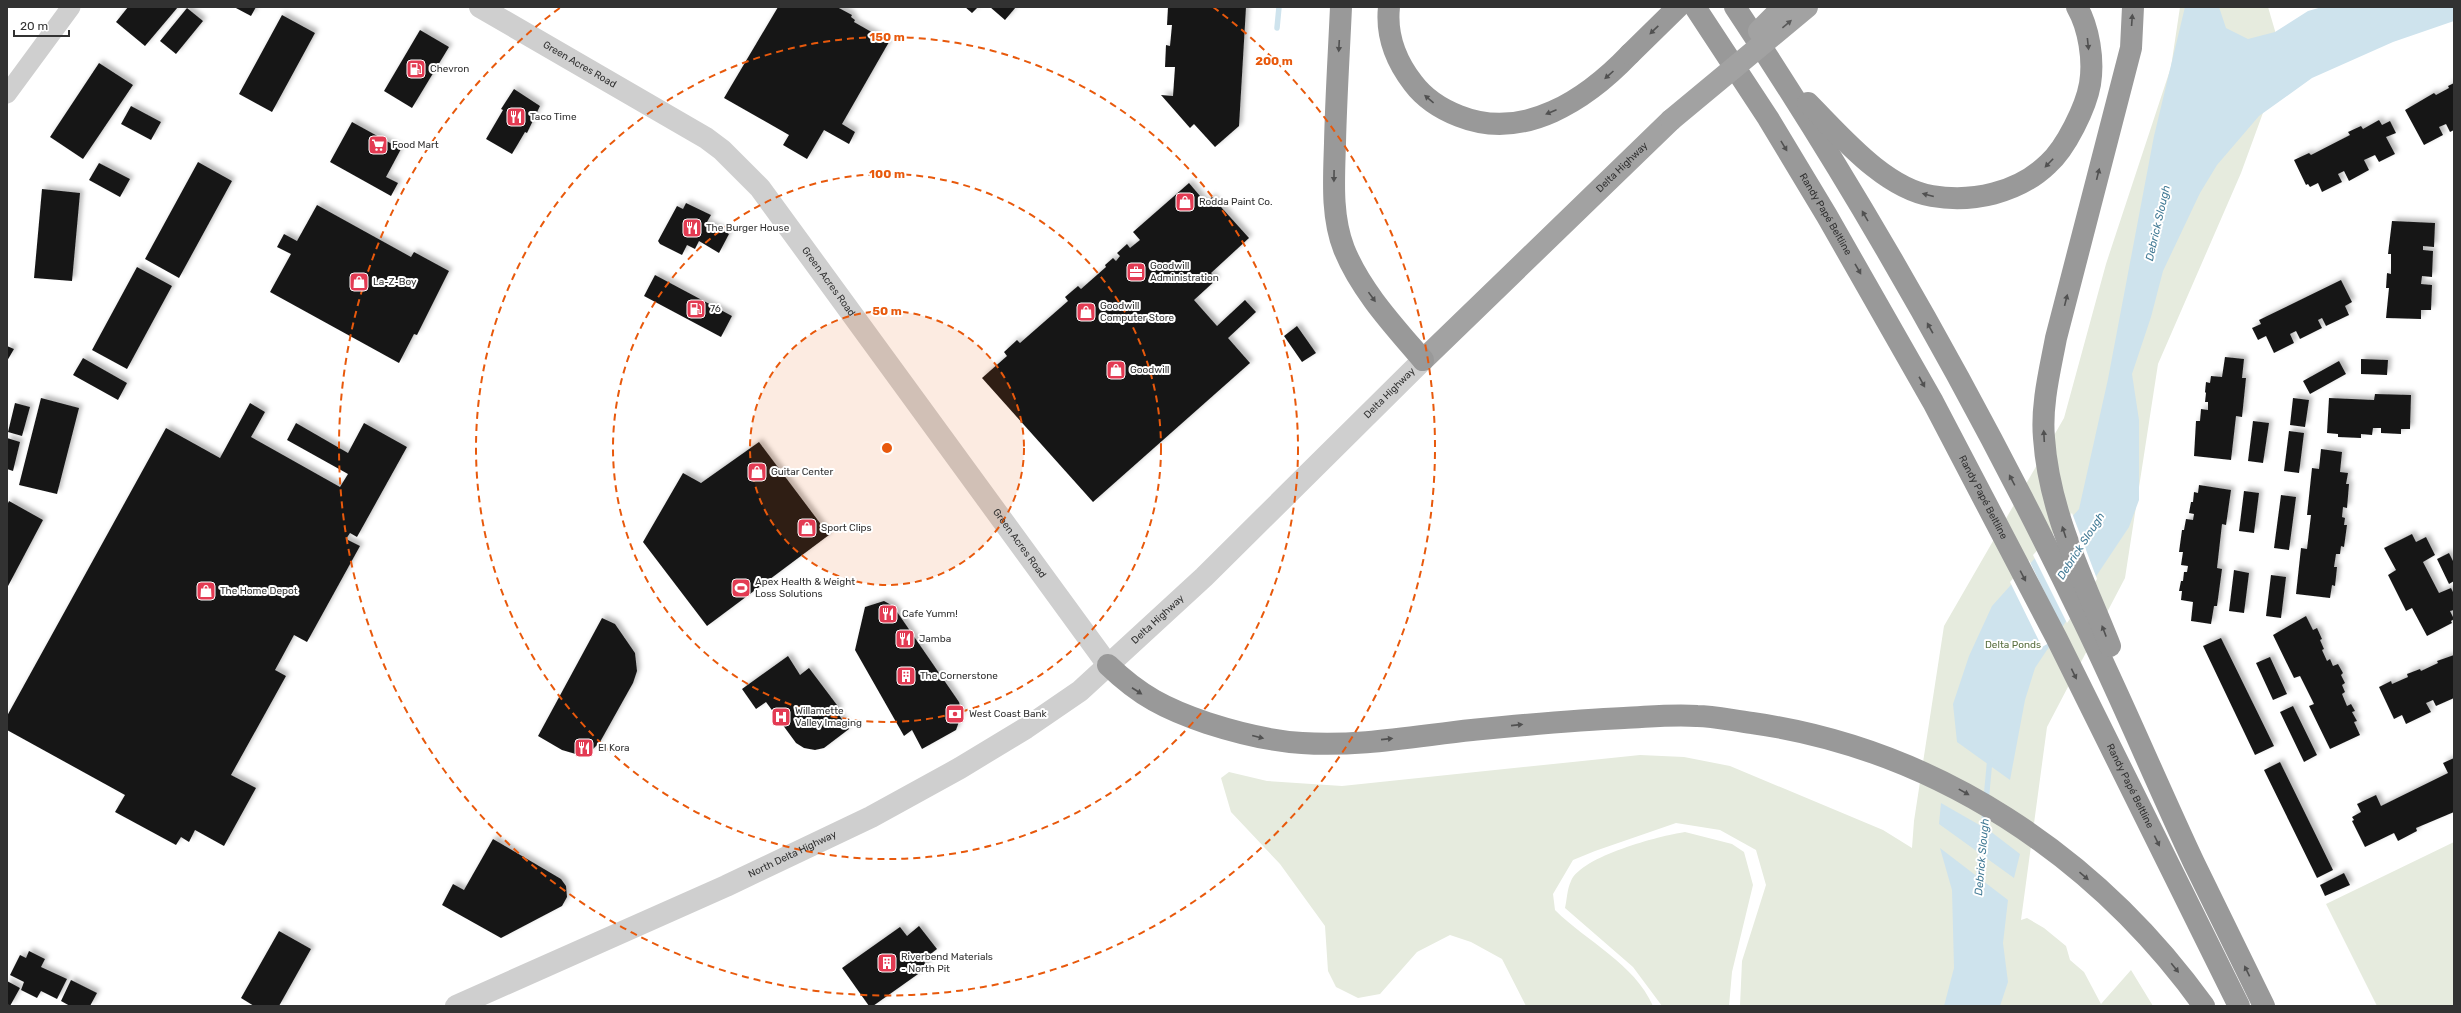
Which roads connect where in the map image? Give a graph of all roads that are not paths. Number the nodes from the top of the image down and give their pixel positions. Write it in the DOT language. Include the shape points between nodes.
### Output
graph roads {
  1 [pos="70,7"];
  2 [pos="480,7"];
  3 [pos="1341,7"];
  4 [pos="1388,7"];
  5 [pos="1678,7"];
  6 [pos="1695,7"];
  7 [pos="1735,7"];
  8 [pos="1783,7"];
  9 [pos="1808,7"];
  10 [pos="2077,7"];
  11 [pos="2133,7"];
  12 [pos="1779,73"];
  13 [pos="7,94"];
  14 [pos="1768,118"];
  15 [pos="1671,120"];
  16 [pos="1422,360"];
  17 [pos="2089,614"];
  18 [pos="1108,665"];
  19 [pos="456,1006"];
  20 [pos="2204,1006"];
  21 [pos="2238,1006"];
  22 [pos="2264,1006"];
  1 -- 13 [label="street"];
  2 -- 18 [label="street, Green Acres Road" via="706,138 722,150 760,188"];
  3 -- 16 [label="highway, one-way" via="1334,182 1338,225 1344,248 1358,277 1389,321"];
  5 -- 4 [label="highway, one-way, bridge" via="1601,81 1566,106 1525,121 1486,124 1447,112 1430,101 1417,88 1404,72 1396,55 1390,32"];
  5 -- 14 [label="highway"];
  6 -- 14 [label="highway, Randy Papé Beltline"];
  7 -- 12 [label="highway"];
  8 -- 15 [label="highway, Delta Highway, bridge"];
  15 -- 9 [label="highway, Delta Highway, one-way, bridge"];
  10 -- 12 [label="highway, one-way" via="2086,28 2090,84 2068,136 2049,164 2034,175 2000,192 1979,198 1931,196 1883,173 1843,140"];
  17 -- 11 [label="highway, one-way" via="2050,475 2044,437 2050,368 2131,48"];
  17 -- 12 [label="highway, one-way" via="2030,514 1902,278"];
  14 -- 21 [label="highway, Randy Papé Beltline, one-way" via="1884,313 1933,402 2057,639"];
  15 -- 16 [label="highway, Delta Highway"];
  16 -- 18 [label="street, Delta Highway" via="1251,531"];
  22 -- 17 [label="highway, one-way" via="2194,864"];
  18 -- 19 [label="street, North Delta Highway" via="1080,691 1026,728 898,804 726,886"];
  18 -- 20 [label="highway, one-way" via="1129,686 1158,705 1224,728 1269,740 1347,743 1550,722 1698,716 1810,733 1856,746 1929,774 1994,809 2054,851 2135,921"];
}
